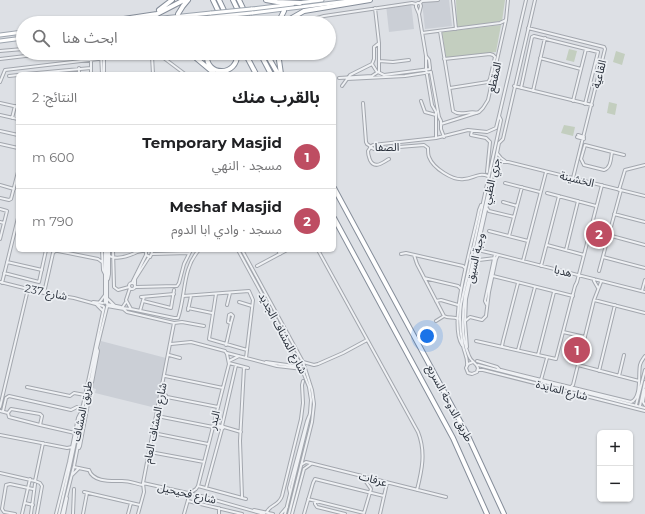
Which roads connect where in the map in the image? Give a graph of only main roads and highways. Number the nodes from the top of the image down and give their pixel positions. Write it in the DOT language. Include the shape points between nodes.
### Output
graph roads {
  1 [pos="172,0"];
  2 [pos="184,0"];
  3 [pos="188,0"];
  4 [pos="213,0"];
  5 [pos="219,0"];
  6 [pos="233,0"];
  7 [pos="239,0"];
  8 [pos="266,0"];
  9 [pos="322,0"];
  10 [pos="361,0"];
  11 [pos="370,0"];
  12 [pos="300,3"];
  13 [pos="284,11"];
  14 [pos="300,13"];
  15 [pos="178,14"];
  16 [pos="212,15"];
  17 [pos="140,16"];
  18 [pos="200,16"];
  19 [pos="205,16"];
  20 [pos="221,16"];
  21 [pos="227,16"];
  22 [pos="241,16"];
  23 [pos="247,16"];
  24 [pos="282,16"];
  25 [pos="295,16"];
  26 [pos="296,16"];
  27 [pos="16,33"];
  28 [pos="0,35"];
  29 [pos="16,39"];
  30 [pos="0,41"];
  31 [pos="196,60"];
  32 [pos="198,60"];
  33 [pos="207,60"];
  34 [pos="237,60"];
  35 [pos="249,60"];
  36 [pos="264,60"];
  37 [pos="270,60"];
  38 [pos="279,60"];
  39 [pos="210,70"];
  40 [pos="212,72"];
  41 [pos="255,72"];
  42 [pos="270,72"];
  43 [pos="277,72"];
  44 [pos="281,72"];
  45 [pos="336,191"];
  46 [pos="337,194"];
  47 [pos="336,222"];
  48 [pos="486,513"];
  49 [pos="504,514"];
  1 -- 17 [label="highway" via="160,10"];
  2 -- 17 [label="highway" via="162,12"];
  3 -- 15 [label="highway"];
  4 -- 20 [label="highway"];
  5 -- 21 [label="highway"];
  6 -- 22 [label="highway"];
  7 -- 23 [label="highway"];
  8 -- 12 [label="highway"];
  9 -- 12 [label="main road"];
  10 -- 16 [label="main road, bridge" via="252,13"];
  11 -- 14 [label="highway"];
  12 -- 16 [label="main road, bridge"];
  13 -- 24 [label="highway"];
  14 -- 25 [label="highway"];
  14 -- 26 [label="highway"];
  16 -- 18 [label="main road"];
  16 -- 19 [label="main road"];
  27 -- 28 [label="main road"];
  29 -- 30 [label="main road"];
  31 -- 39 [label="highway"];
  32 -- 39 [label="highway"];
  33 -- 34 [label="highway" via="211,67 222,71 229,70"];
  35 -- 41 [label="highway"];
  36 -- 42 [label="highway"];
  37 -- 43 [label="highway"];
  38 -- 44 [label="highway"];
  39 -- 40 [label="highway"];
  45 -- 46 [label="highway"];
  46 -- 49 [label="highway, طريق الدوحة السريع" via="443,388"];
  47 -- 48 [label="highway, طريق الدوحة السريع" via="453,438"];
}
